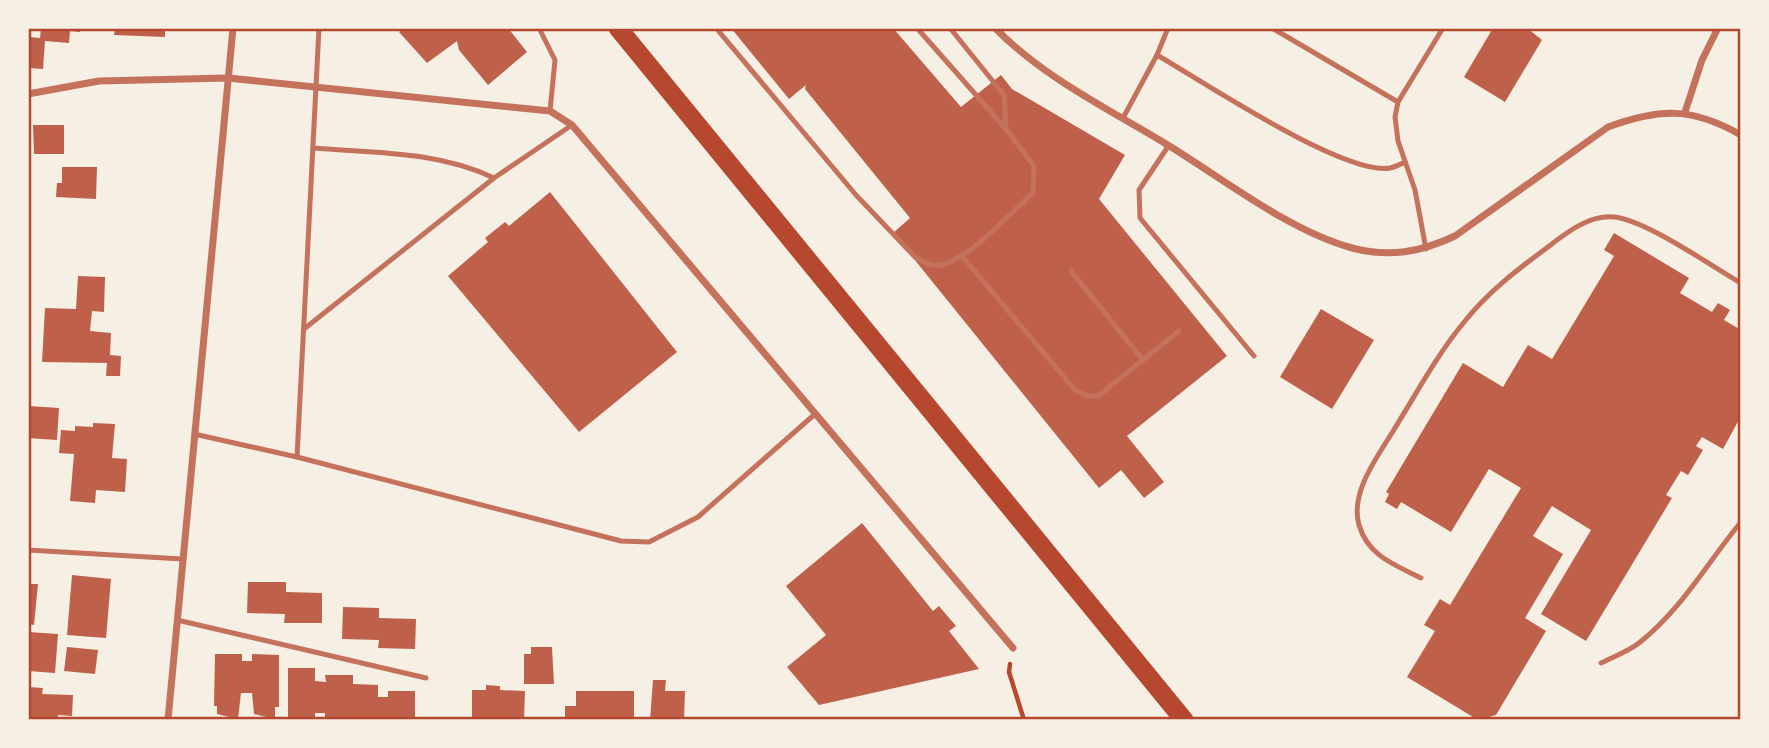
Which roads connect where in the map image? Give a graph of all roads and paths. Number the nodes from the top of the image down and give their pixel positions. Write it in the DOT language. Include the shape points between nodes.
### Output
graph roads {
  1 [pos="233,28"];
  2 [pos="319,28"];
  3 [pos="539,28"];
  4 [pos="618,28"];
  5 [pos="716,28"];
  6 [pos="917,28"];
  7 [pos="950,28"];
  8 [pos="995,28"];
  9 [pos="1168,28"];
  10 [pos="1272,28"];
  11 [pos="1443,28"];
  12 [pos="1718,28"];
  13 [pos="1157,55"];
  14 [pos="228,78"];
  15 [pos="316,87"];
  16 [pos="28,94"];
  17 [pos="1398,102"];
  18 [pos="550,111"];
  19 [pos="1685,112"];
  20 [pos="1123,118"];
  21 [pos="572,125"];
  22 [pos="1006,129"];
  23 [pos="1741,135"];
  24 [pos="1169,145"];
  25 [pos="313,148"];
  26 [pos="1405,162"];
  27 [pos="494,178"];
  28 [pos="1426,249"];
  29 [pos="962,256"];
  30 [pos="1071,271"];
  31 [pos="1741,283"];
  32 [pos="304,329"];
  33 [pos="1179,331"];
  34 [pos="1254,356"];
  35 [pos="1143,360"];
  36 [pos="815,414"];
  37 [pos="194,434"];
  38 [pos="297,457"];
  39 [pos="1741,522"];
  40 [pos="28,550"];
  41 [pos="182,559"];
  42 [pos="1421,578"];
  43 [pos="177,620"];
  44 [pos="1013,648"];
  45 [pos="1601,663"];
  46 [pos="426,678"];
  47 [pos="168,720"];
  48 [pos="1024,720"];
  49 [pos="1184,720"];
  1 -- 14 [label="street"];
  2 -- 15 [label="lane"];
  3 -- 18 [label="lane" via="555,60"];
  4 -- 49 [label="highway"];
  5 -- 29 [label="lane" via="856,195 915,257 940,266"];
  6 -- 22 [label="lane"];
  7 -- 22 [label="lane" via="1004,95"];
  8 -- 20 [label="street" via="1046,71"];
  9 -- 13 [label="lane"];
  10 -- 17 [label="lane"];
  11 -- 17 [label="lane"];
  12 -- 19 [label="street"];
  13 -- 20 [label="lane"];
  13 -- 26 [label="lane" via="1328,155 1390,169"];
  14 -- 15 [label="street"];
  14 -- 16 [label="street" via="99,81"];
  14 -- 37 [label="street"];
  15 -- 18 [label="street"];
  15 -- 25 [label="lane"];
  17 -- 26 [label="lane" via="1398,141"];
  18 -- 21 [label="street"];
  19 -- 23 [label="street"];
  19 -- 28 [label="street" via="1633,117 1608,127 1487,216"];
  20 -- 24 [label="street"];
  21 -- 27 [label="lane"];
  21 -- 36 [label="street"];
  22 -- 29 [label="lane" via="1034,166 1033,193"];
  24 -- 28 [label="street" via="1332,242 1378,252"];
  24 -- 34 [label="lane" via="1139,190 1140,218"];
  25 -- 27 [label="lane" via="439,159 467,164"];
  25 -- 32 [label="lane"];
  26 -- 28 [label="lane"];
  27 -- 32 [label="lane"];
  29 -- 35 [label="lane" via="1075,390 1098,396"];
  30 -- 35 [label="lane"];
  31 -- 42 [label="lane" via="1642,226 1616,217 1596,218 1569,231 1507,277 1465,320 1431,369 1367,474 1359,501 1358,523 1377,555"];
  32 -- 38 [label="lane"];
  33 -- 35 [label="lane"];
  36 -- 38 [label="lane" via="698,517 649,542 621,541"];
  36 -- 44 [label="street"];
  37 -- 38 [label="lane"];
  37 -- 41 [label="street"];
  39 -- 45 [label="lane" via="1689,593 1658,625 1638,644"];
  40 -- 41 [label="lane"];
  41 -- 43 [label="street"];
  43 -- 46 [label="lane"];
  43 -- 47 [label="street"];
  44 -- 48 [label="path" via="1009,672"];
}
